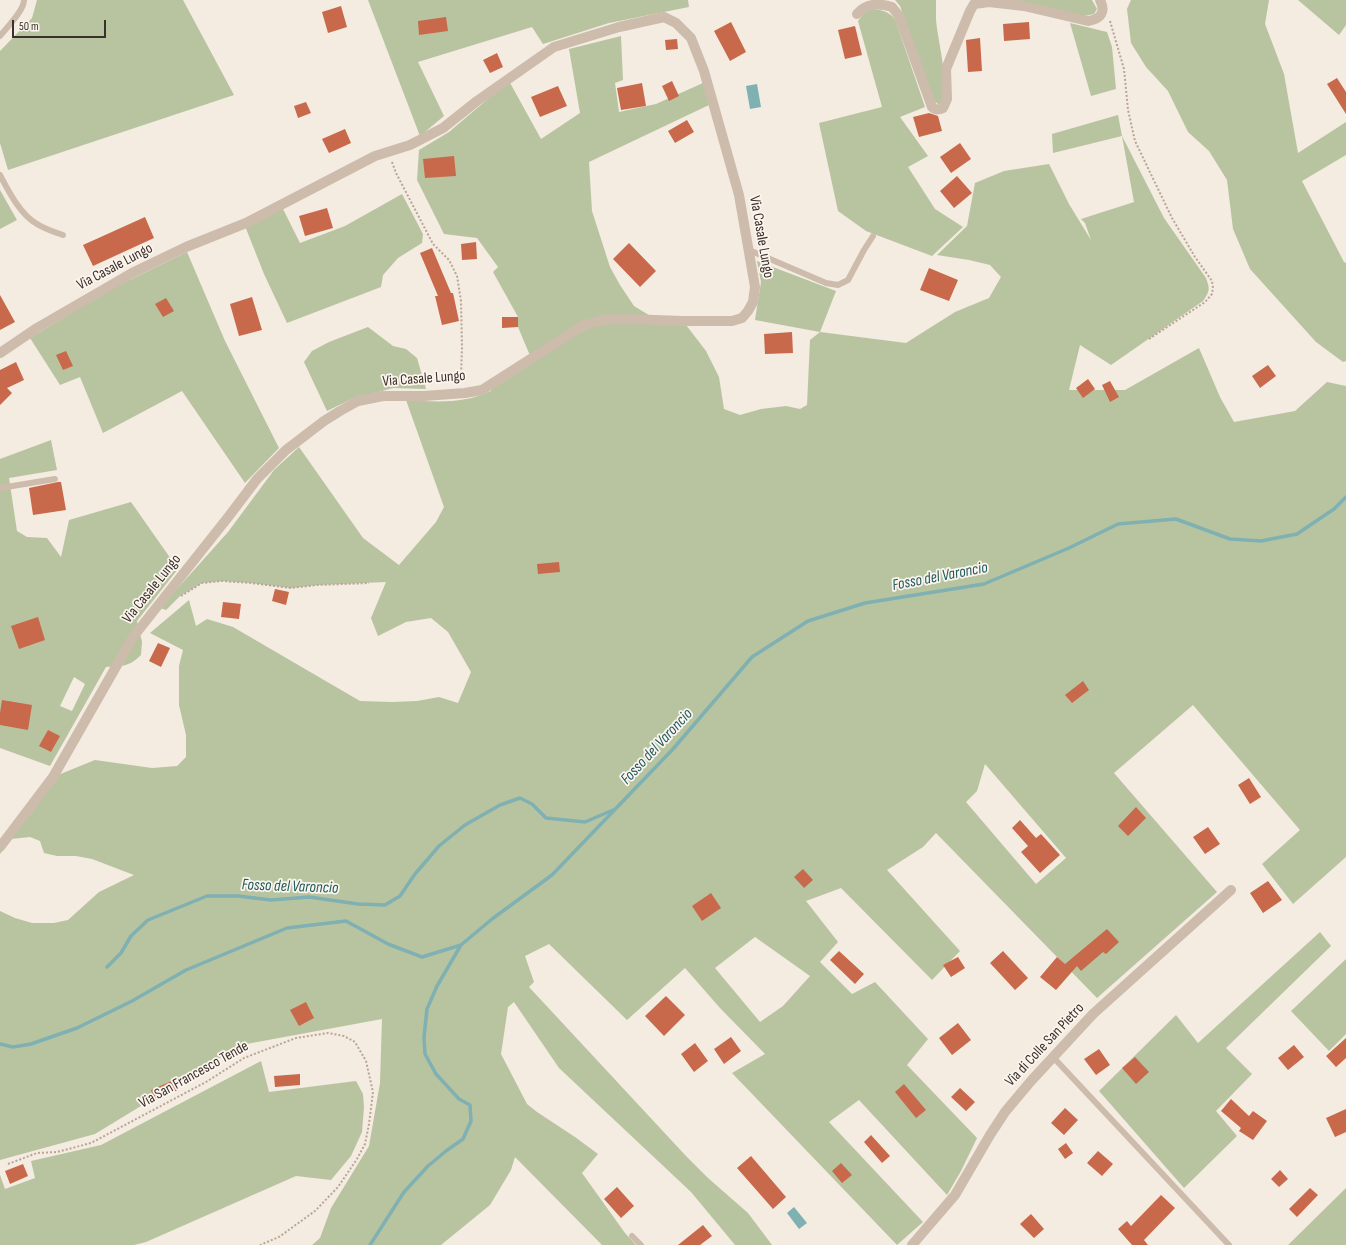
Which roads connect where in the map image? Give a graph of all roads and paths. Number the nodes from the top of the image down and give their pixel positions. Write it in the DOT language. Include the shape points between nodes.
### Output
graph roads {
  1 [pos="24,0"];
  2 [pos="1102,5"];
  3 [pos="857,14"];
  4 [pos="0,36"];
  5 [pos="389,151"];
  6 [pos="0,175"];
  7 [pos="63,235"];
  8 [pos="873,236"];
  9 [pos="749,250"];
  10 [pos="1149,339"];
  11 [pos="0,353"];
  12 [pos="465,394"];
  13 [pos="55,479"];
  14 [pos="0,488"];
  15 [pos="369,583"];
  16 [pos="180,596"];
  17 [pos="0,847"];
  18 [pos="1231,890"];
  19 [pos="1053,1057"];
  20 [pos="8,1164"];
  21 [pos="632,1236"];
  22 [pos="260,1245"];
  23 [pos="641,1245"];
  24 [pos="912,1245"];
  25 [pos="1229,1245"];
  1 -- 4 [label="lane" via="21,10"];
  2 -- 3 [label="street" via="1098,18 1088,21 1024,6 989,2 974,4 946,69 946,104 943,108 935,109 929,101 898,16 892,7 871,4"];
  2 -- 10 [label="path" via="1111,22 1124,69 1128,110 1135,141 1172,218 1212,281 1213,288 1212,294 1205,302"];
  5 -- 9 [label="street, Via Casale Lungo" via="410,145 443,128 554,47 664,17 676,23 691,38 704,72 739,195"];
  5 -- 11 [label="street, Via Casale Lungo" via="246,223 186,247 132,273 37,328"];
  5 -- 12 [label="path" via="396,173 433,244 449,260 457,276 461,301 461,376"];
  6 -- 7 [label="lane" via="30,219"];
  8 -- 9 [label="lane" via="848,280 838,285 826,283"];
  9 -- 12 [label="street, Via Casale Lungo" via="755,287 753,302 742,318 725,321 602,320 584,325 482,390"];
  12 -- 17 [label="street, Via Casale Lungo" via="382,396 358,401 340,410 286,450 257,479 133,637 53,777"];
  13 -- 14 [label="lane"];
  15 -- 16 [label="path" via="291,588 222,580 202,583"];
  18 -- 19 [label="street, Via di Colle San Pietro" via="1094,1014"];
  19 -- 24 [label="street, Via di Colle San Pietro" via="1005,1112 955,1195"];
  19 -- 25 [label="lane"];
  20 -- 22 [label="path, Via San Francesco Tende" via="37,1153 57,1152 91,1143 206,1082 244,1058 296,1038 328,1033 344,1036 355,1042 366,1061 373,1092 365,1144 338,1187 315,1211 279,1237"];
  21 -- 23 [label="lane"];
}
